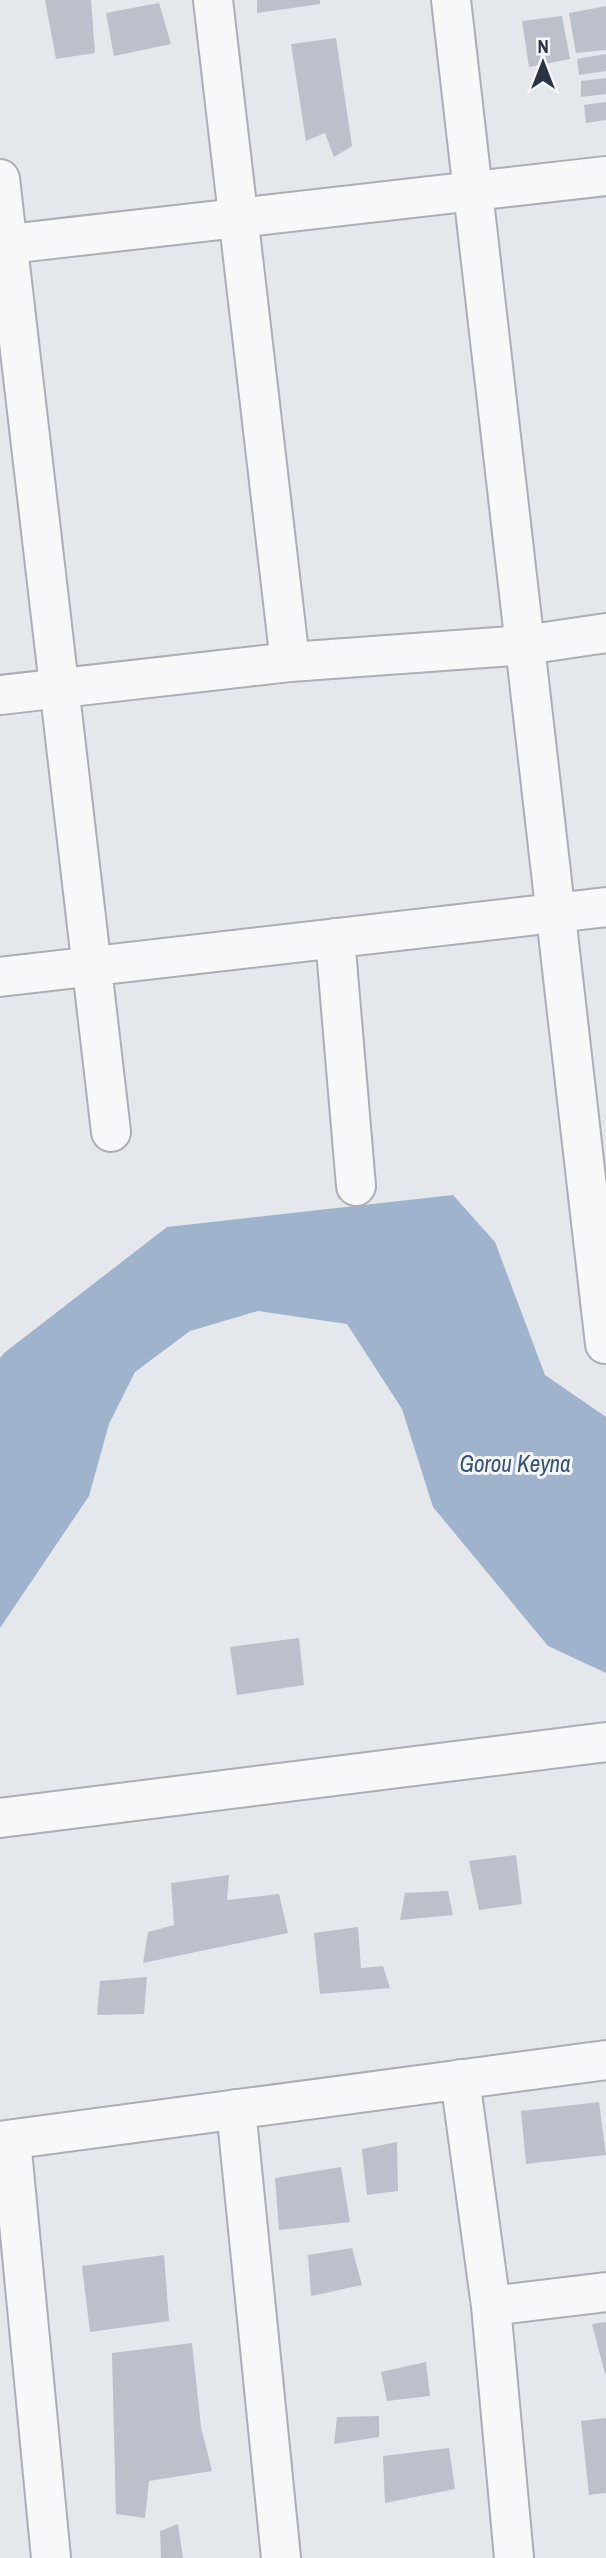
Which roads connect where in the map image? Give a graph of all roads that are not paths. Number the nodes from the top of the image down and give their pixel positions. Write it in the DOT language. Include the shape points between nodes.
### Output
graph roads {
  1 [pos="212,0"];
  2 [pos="451,0"];
  3 [pos="606,176"];
  4 [pos="0,179"];
  5 [pos="473,192"];
  6 [pos="238,219"];
  7 [pos="4,245"];
  8 [pos="606,633"];
  9 [pos="525,646"];
  10 [pos="290,662"];
  11 [pos="60,688"];
  12 [pos="0,695"];
  13 [pos="606,907"];
  14 [pos="555,912"];
  15 [pos="335,938"];
  16 [pos="92,967"];
  17 [pos="0,977"];
  18 [pos="111,1132"];
  19 [pos="356,1186"];
  20 [pos="605,1344"];
  21 [pos="606,1742"];
  22 [pos="0,1818"];
  23 [pos="606,2060"];
  24 [pos="460,2079"];
  25 [pos="236,2109"];
  26 [pos="6,2141"];
  27 [pos="606,2292"];
  28 [pos="491,2306"];
  29 [pos="51,2558"];
  30 [pos="281,2558"];
  31 [pos="514,2558"];
  1 -- 6 [label="street"];
  2 -- 5 [label="street"];
  3 -- 5 [label="street"];
  4 -- 7 [label="street"];
  5 -- 6 [label="street"];
  5 -- 9 [label="street"];
  6 -- 7 [label="street"];
  6 -- 10 [label="street"];
  7 -- 11 [label="street"];
  8 -- 9 [label="street"];
  9 -- 10 [label="street"];
  9 -- 14 [label="street"];
  10 -- 11 [label="street"];
  11 -- 12 [label="street"];
  11 -- 16 [label="street"];
  13 -- 14 [label="street"];
  14 -- 15 [label="street"];
  14 -- 20 [label="street"];
  15 -- 16 [label="street"];
  15 -- 19 [label="street"];
  16 -- 17 [label="street"];
  16 -- 18 [label="street"];
  21 -- 22 [label="street"];
  23 -- 24 [label="street"];
  24 -- 25 [label="street"];
  24 -- 28 [label="street"];
  25 -- 26 [label="street"];
  25 -- 30 [label="street"];
  26 -- 29 [label="street"];
  27 -- 28 [label="street"];
  28 -- 31 [label="street"];
}
